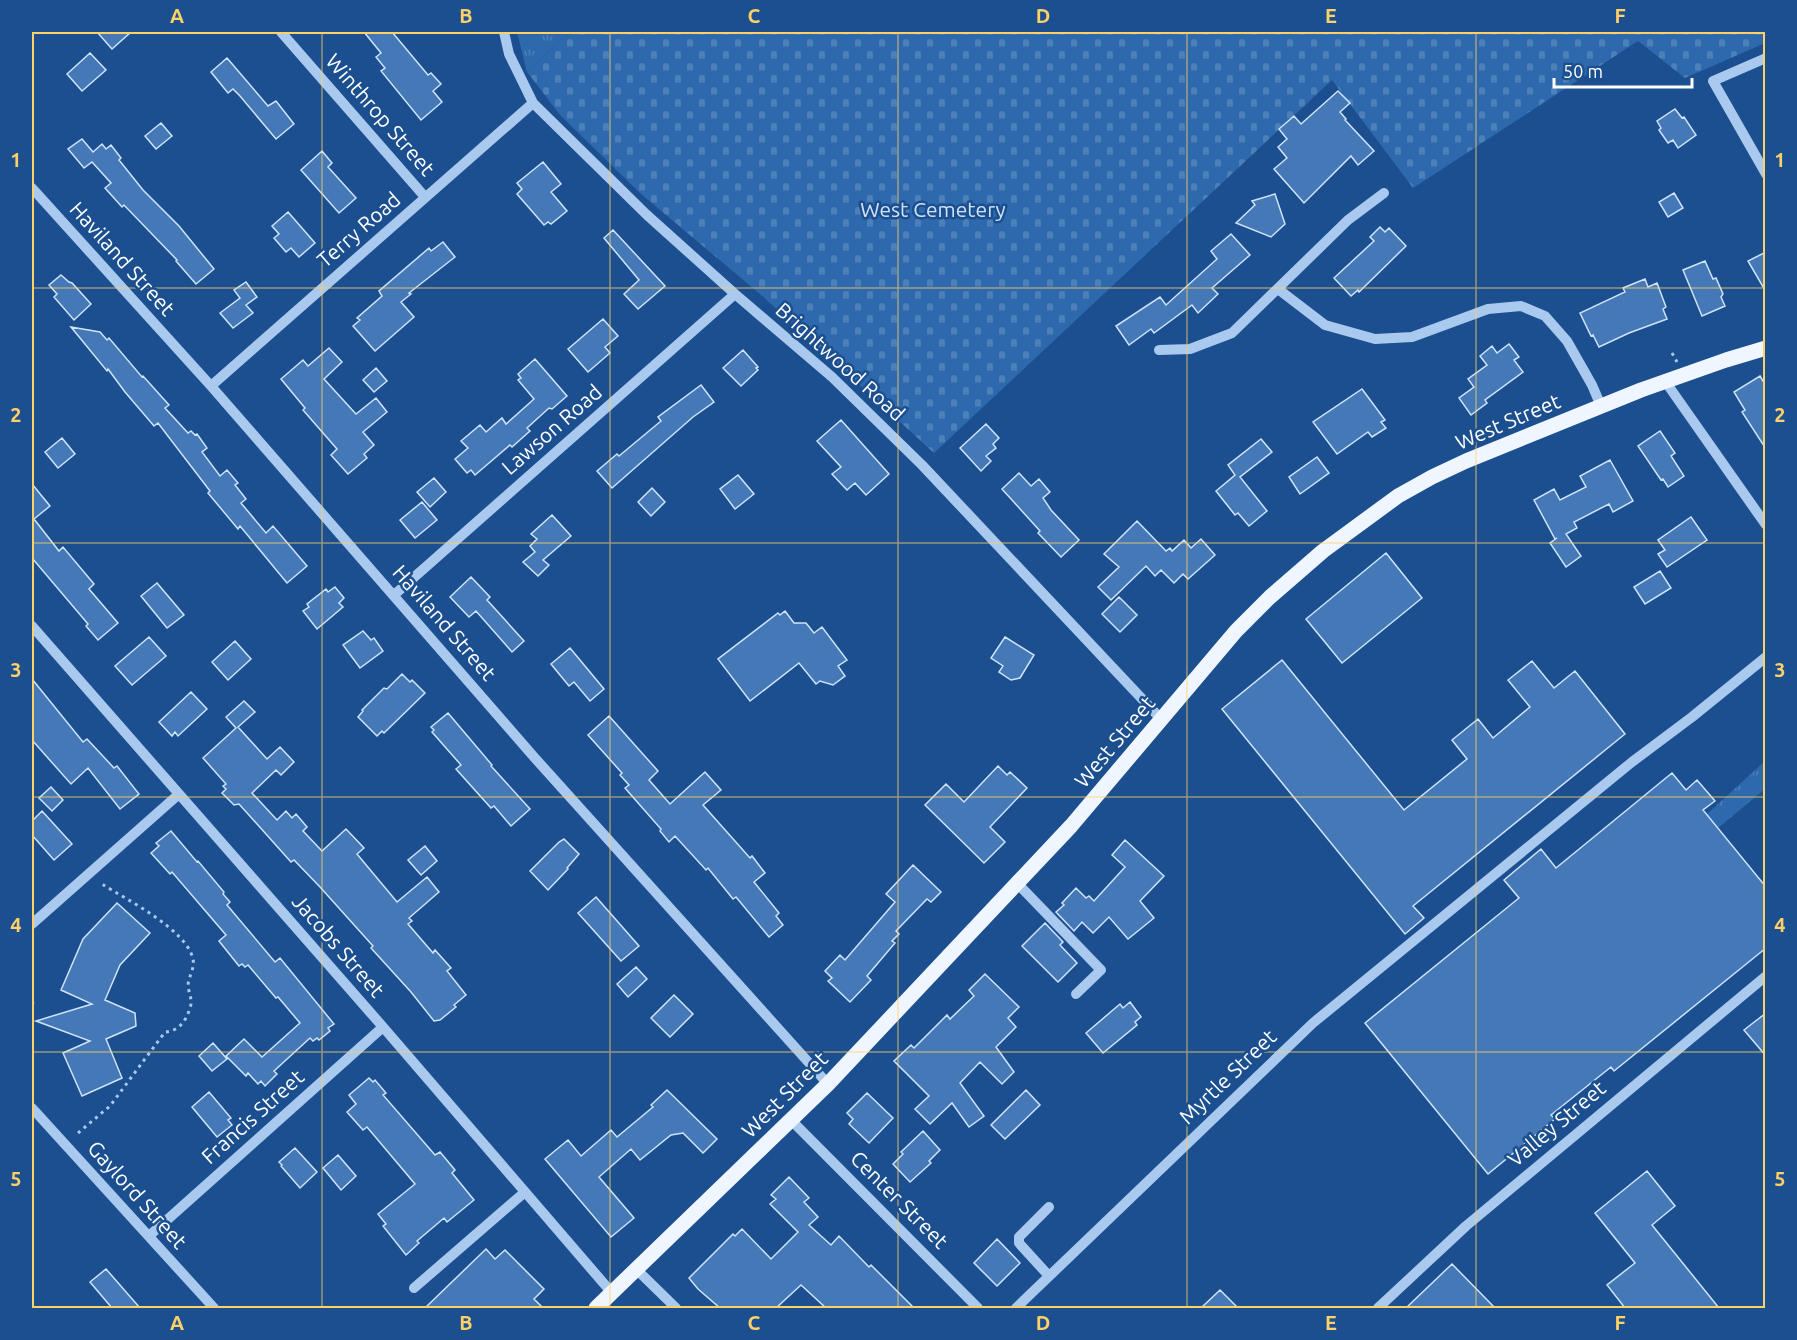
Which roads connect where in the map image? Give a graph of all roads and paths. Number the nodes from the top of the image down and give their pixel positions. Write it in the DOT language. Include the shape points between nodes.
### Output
graph roads {
  1 [pos="281,32"];
  2 [pos="504,32"];
  3 [pos="1766,58"];
  4 [pos="533,103"];
  5 [pos="1766,174"];
  6 [pos="32,188"];
  7 [pos="1384,193"];
  8 [pos="425,197"];
  9 [pos="1278,289"];
  10 [pos="735,294"];
  11 [pos="1766,348"];
  12 [pos="1159,350"];
  13 [pos="1672,353"];
  14 [pos="1677,364"];
  15 [pos="1665,381"];
  16 [pos="211,386"];
  17 [pos="1601,406"];
  18 [pos="1766,525"];
  19 [pos="394,596"];
  20 [pos="32,627"];
  21 [pos="1766,657"];
  22 [pos="1161,719"];
  23 [pos="179,794"];
  24 [pos="1017,883"];
  25 [pos="102,884"];
  26 [pos="32,924"];
  27 [pos="1766,976"];
  28 [pos="32,994"];
  29 [pos="1076,994"];
  30 [pos="32,1015"];
  31 [pos="383,1027"];
  32 [pos="828,1084"];
  33 [pos="32,1108"];
  34 [pos="791,1120"];
  35 [pos="78,1133"];
  36 [pos="525,1192"];
  37 [pos="1049,1207"];
  38 [pos="149,1236"];
  39 [pos="636,1269"];
  40 [pos="1049,1276"];
  41 [pos="414,1288"];
  42 [pos="612,1293"];
  43 [pos="214,1308"];
  44 [pos="596,1308"];
  45 [pos="676,1308"];
  46 [pos="978,1308"];
  47 [pos="1016,1308"];
  48 [pos="1378,1308"];
  1 -- 8 [label="street, Winthrop Street"];
  2 -- 4 [label="street, Brightwood Road" via="509,54"];
  3 -- 5 [label="street" via="1713,81"];
  4 -- 8 [label="street, Terry Road"];
  4 -- 10 [label="street, Brightwood Road" via="647,215"];
  6 -- 16 [label="street, Haviland Street"];
  7 -- 9 [label="street" via="1348,220"];
  8 -- 16 [label="street, Terry Road"];
  9 -- 12 [label="street" via="1232,333 1190,349"];
  9 -- 17 [label="street" via="1326,325 1376,339 1412,337 1488,309 1521,306 1545,316 1567,341"];
  10 -- 19 [label="street, Lawson Road"];
  10 -- 22 [label="street, Brightwood Road" via="832,377 922,465"];
  11 -- 15 [label="main road, West Street"];
  13 -- 14 [label="path"];
  15 -- 17 [label="main road, West Street"];
  15 -- 18 [label="street"];
  16 -- 19 [label="street, Haviland Street"];
  17 -- 22 [label="main road, West Street" via="1466,461 1398,496 1323,551 1270,597"];
  19 -- 32 [label="street, Haviland Street"];
  20 -- 23 [label="street, Jacobs Street"];
  21 -- 40 [label="street, Myrtle Street" via="1313,1023"];
  22 -- 24 [label="main road, West Street"];
  23 -- 26 [label="street"];
  23 -- 31 [label="street, Jacobs Street"];
  24 -- 29 [label="street" via="1101,970"];
  24 -- 32 [label="main road, West Street"];
  25 -- 35 [label="path" via="167,926 187,944 194,963 188,984 191,1004 180,1027 165,1032 110,1106"];
  27 -- 48 [label="street, Valley Street" via="1466,1226"];
  28 -- 30 [label="path"];
  31 -- 36 [label="street, Jacobs Street"];
  31 -- 38 [label="street, Francis Street"];
  32 -- 34 [label="main road, West Street"];
  33 -- 38 [label="street, Gaylord Street"];
  34 -- 39 [label="main road, West Street"];
  34 -- 46 [label="street, Center Street"];
  36 -- 41 [label="street"];
  36 -- 42 [label="street, Jacobs Street"];
  37 -- 40 [label="street" via="1019,1237 1019,1243"];
  38 -- 43 [label="street, Gaylord Street"];
  39 -- 42 [label="main road, West Street"];
  39 -- 45 [label="street"];
  40 -- 47 [label="street, Myrtle Street"];
  42 -- 44 [label="main road, West Street"];
}
